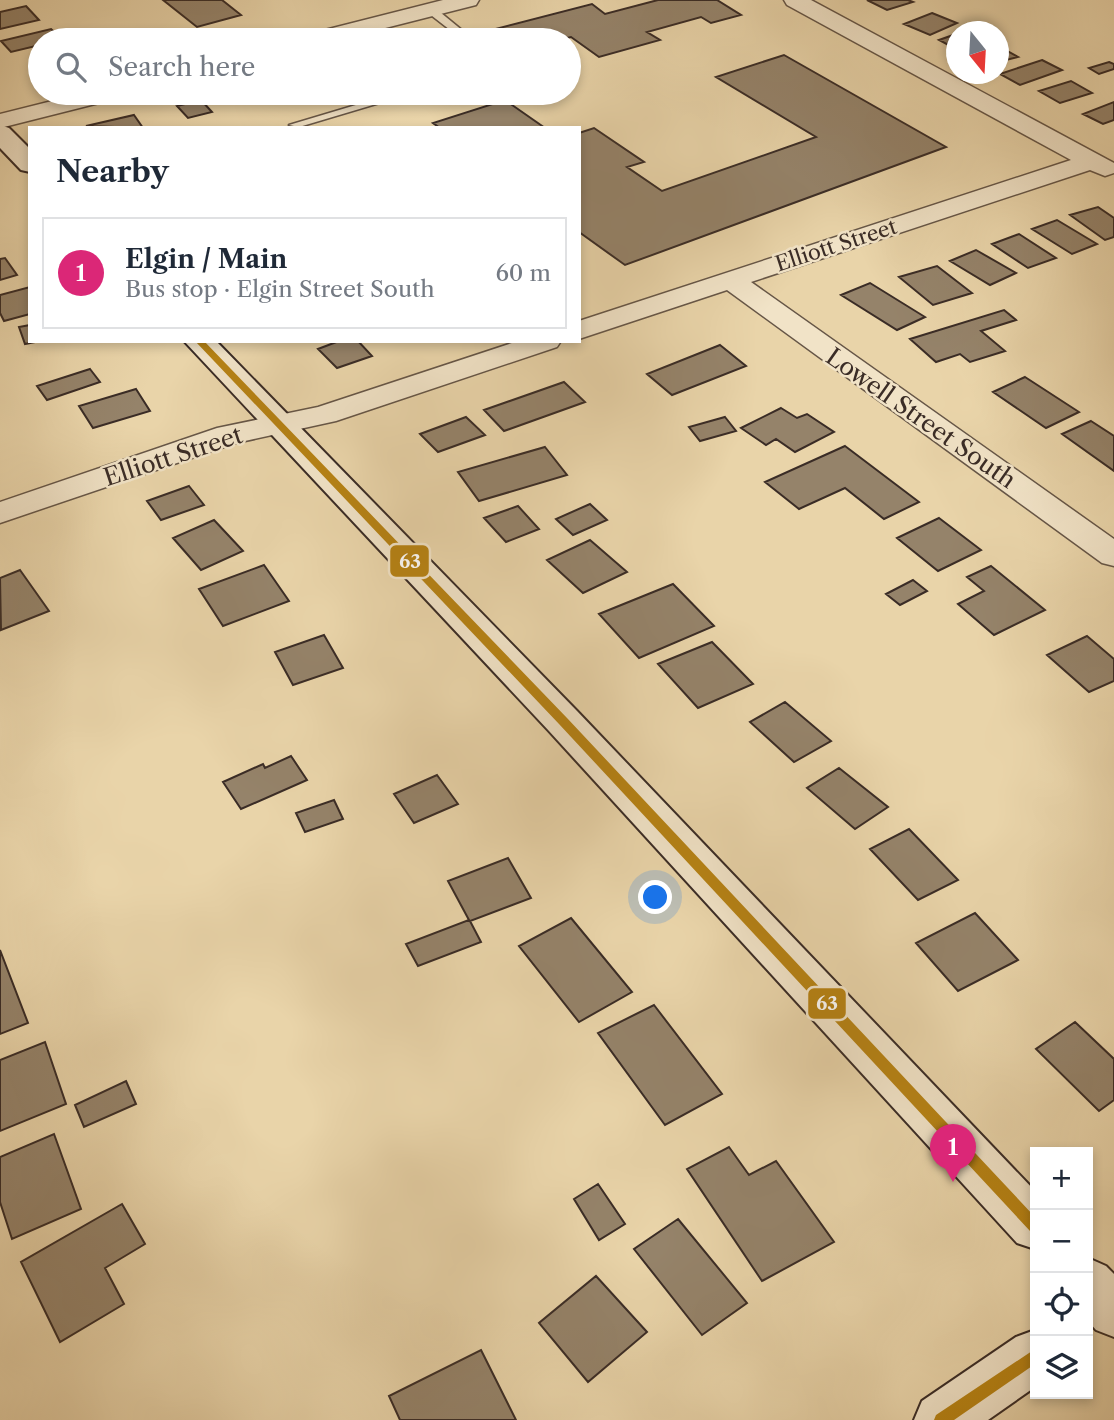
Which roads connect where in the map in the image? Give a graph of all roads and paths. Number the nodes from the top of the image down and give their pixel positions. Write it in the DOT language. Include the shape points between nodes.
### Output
graph roads {
  1 [pos="468,0"];
  2 [pos="795,0"];
  3 [pos="431,10"];
  4 [pos="360,28"];
  5 [pos="451,28"];
  6 [pos="63,105"];
  7 [pos="365,105"];
  8 [pos="0,121"];
  9 [pos="295,125"];
  10 [pos="0,133"];
  11 [pos="28,162"];
  12 [pos="1103,167"];
  13 [pos="730,280"];
  14 [pos="581,329"];
  15 [pos="201,343"];
  16 [pos="541,343"];
  17 [pos="279,424"];
  18 [pos="0,513"];
  19 [pos="1114,555"];
  20 [pos="1030,1221"];
  21 [pos="1030,1359"];
  22 [pos="941,1420"];
  1 -- 3 [label="street"];
  2 -- 12 [label="street"];
  3 -- 4 [label="street"];
  3 -- 5 [label="lane"];
  6 -- 8 [label="street"];
  7 -- 9 [label="lane"];
  10 -- 11 [label="street"];
  12 -- 13 [label="street, Elliott Street"];
  13 -- 14 [label="street, Elliott Street"];
  13 -- 19 [label="street, Lowell Street South"];
  15 -- 17 [label="street"];
  16 -- 17 [label="street, Elliott Street" via="325,415"];
  17 -- 18 [label="street, Elliott Street" via="228,435"];
  17 -- 20 [label="street"];
  21 -- 22 [label="street"];
}
